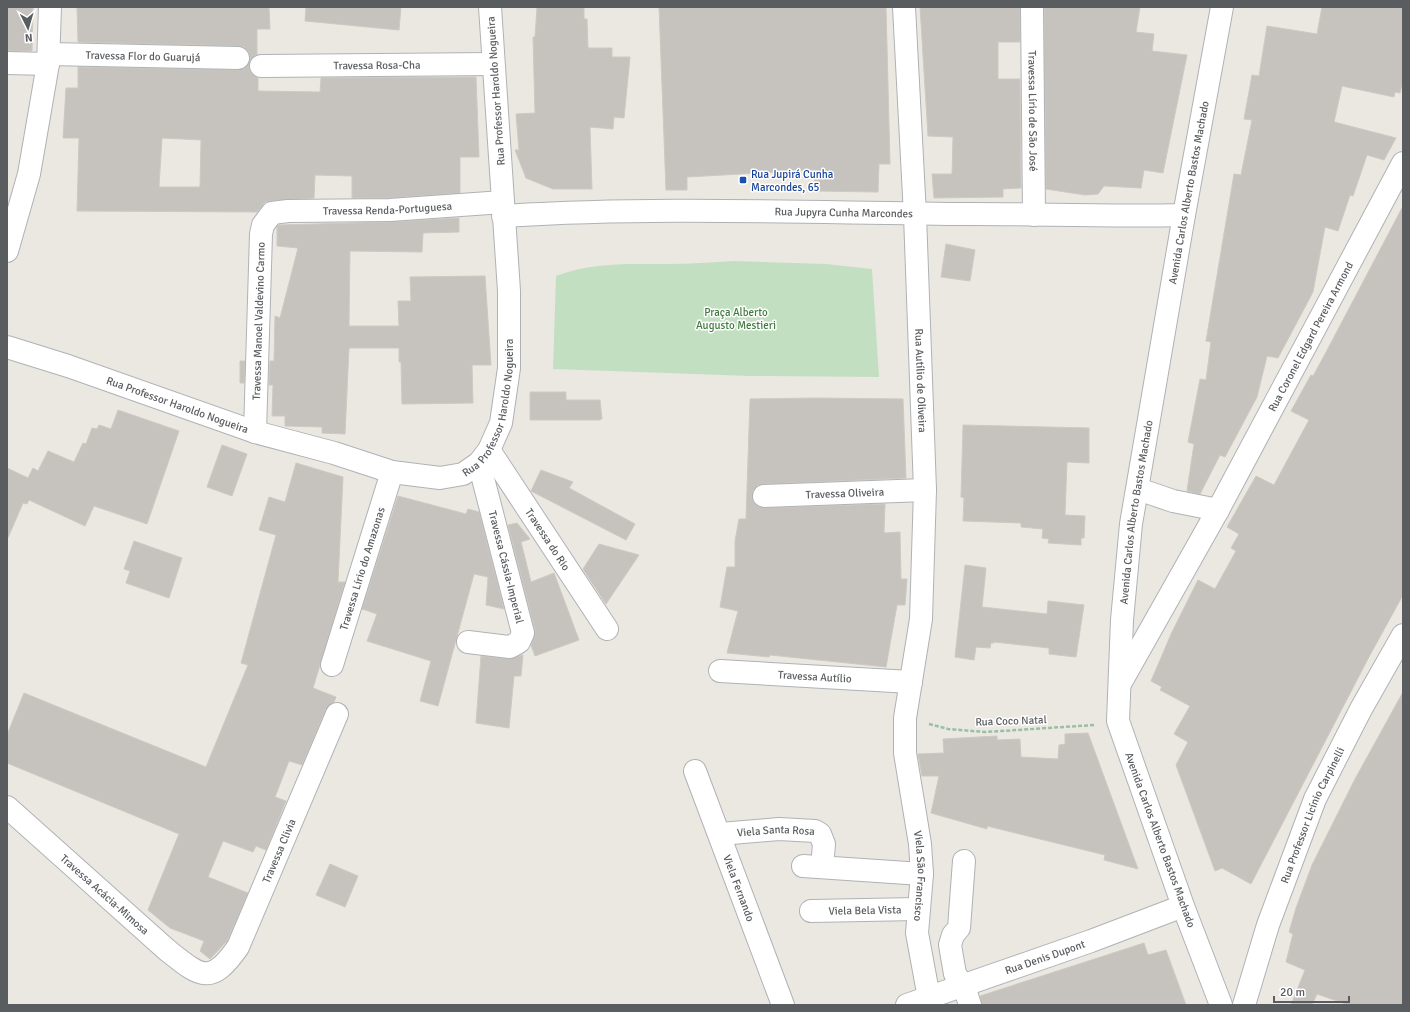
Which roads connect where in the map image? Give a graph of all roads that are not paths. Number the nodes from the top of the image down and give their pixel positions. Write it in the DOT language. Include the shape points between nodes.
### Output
graph roads {
  1 [pos="50,7"];
  2 [pos="490,7"];
  3 [pos="904,7"];
  4 [pos="1032,7"];
  5 [pos="1222,7"];
  6 [pos="238,58"];
  7 [pos="48,59"];
  8 [pos="7,63"];
  9 [pos="493,64"];
  10 [pos="261,66"];
  11 [pos="1403,163"];
  12 [pos="503,209"];
  13 [pos="272,213"];
  14 [pos="915,215"];
  15 [pos="1034,215"];
  16 [pos="1184,215"];
  17 [pos="7,251"];
  18 [pos="7,347"];
  19 [pos="255,432"];
  20 [pos="484,456"];
  21 [pos="392,472"];
  22 [pos="1138,489"];
  23 [pos="925,490"];
  24 [pos="764,496"];
  25 [pos="1218,510"];
  26 [pos="607,629"];
  27 [pos="1403,635"];
  28 [pos="468,642"];
  29 [pos="332,665"];
  30 [pos="720,671"];
  31 [pos="911,682"];
  32 [pos="1118,686"];
  33 [pos="336,714"];
  34 [pos="905,754"];
  35 [pos="695,772"];
  36 [pos="7,807"];
  37 [pos="720,834"];
  38 [pos="964,861"];
  39 [pos="922,874"];
  40 [pos="1183,906"];
  41 [pos="918,909"];
  42 [pos="811,911"];
  43 [pos="207,974"];
  44 [pos="967,996"];
  45 [pos="929,998"];
  46 [pos="783,1005"];
  47 [pos="907,1005"];
  48 [pos="1221,1005"];
  49 [pos="1244,1005"];
  1 -- 7 [label="street"];
  2 -- 9 [label="street, Rua Professor Haroldo Nogueira"];
  3 -- 14 [label="street, Rua Autílio de Oliveira"];
  4 -- 15 [label="street, Travessa Lírio de São José"];
  5 -- 16 [label="street, Avenida Carlos Alberto Bastos Machado"];
  6 -- 7 [label="street, Travessa Flor do Guarujá"];
  7 -- 8 [label="street, Travessa Flor do Guarujá"];
  7 -- 17 [label="street" via="29,174"];
  9 -- 10 [label="street, Travessa Rosa-Cha"];
  9 -- 12 [label="street, Rua Professor Haroldo Nogueira"];
  11 -- 25 [label="street, Rua Coronel Edgard Pereira Armond"];
  12 -- 13 [label="street, Travessa Renda-Portuguesa"];
  12 -- 14 [label="street, Rua Jupyra Cunha Marcondes" via="673,209"];
  12 -- 20 [label="street, Rua Professor Haroldo Nogueira" via="509,291 509,368 501,423"];
  13 -- 19 [label="street, Travessa Manoel Valdevino Carmo" via="263,225 261,234"];
  14 -- 15 [label="street, Rua Jupyra Cunha Marcondes"];
  14 -- 23 [label="street, Rua Autílio de Oliveira"];
  15 -- 16 [label="street, Rua Jupyra Cunha Marcondes"];
  16 -- 22 [label="street, Avenida Carlos Alberto Bastos Machado"];
  18 -- 19 [label="street, Rua Professor Haroldo Nogueira"];
  19 -- 21 [label="street, Rua Professor Haroldo Nogueira"];
  20 -- 21 [label="street, Rua Professor Haroldo Nogueira" via="462,474 440,478"];
  20 -- 26 [label="street, Travessa do Rio"];
  20 -- 28 [label="street, Travessa Cássia-Imperial" via="523,633 519,642 510,647"];
  21 -- 29 [label="street, Travessa Lírio do Amazonas"];
  22 -- 25 [label="street" via="1173,501"];
  22 -- 32 [label="street, Avenida Carlos Alberto Bastos Machado" via="1131,524"];
  23 -- 24 [label="street, Travessa Oliveira"];
  23 -- 31 [label="street, Rua Autílio de Oliveira" via="921,618"];
  25 -- 32 [label="street, Rua Coronel Edgard Pereira Armond"];
  27 -- 49 [label="street, Rua Professor Licínio Carpinelli" via="1361,709 1315,799 1268,925"];
  30 -- 31 [label="street, Travessa Autílio"];
  31 -- 34 [label="street, Rua Autílio de Oliveira" via="905,718"];
  32 -- 40 [label="street, Avenida Carlos Alberto Bastos Machado" via="1118,721"];
  33 -- 43 [label="street, Travessa Clivia" via="266,886 238,947 226,965"];
  34 -- 39 [label="street, Viela São Francisco" via="920,844"];
  35 -- 37 [label="street, Viela Fernando"];
  36 -- 43 [label="street, Travessa Acácia-Mimosa" via="167,950 190,969"];
  37 -- 39 [label="street, Viela Santa Rosa" via="780,829 815,831 820,834 824,844 813,867"];
  37 -- 46 [label="street, Viela Fernando"];
  38 -- 44 [label="street" via="959,928 953,935 950,945 955,974"];
  39 -- 41 [label="street, Viela São Francisco"];
  40 -- 44 [label="street, Rua Denis Dupont"];
  40 -- 48 [label="street, Avenida Carlos Alberto Bastos Machado"];
  41 -- 42 [label="street, Viela Bela Vista"];
  41 -- 45 [label="street, Viela São Francisco" via="917,933"];
  44 -- 45 [label="street, Rua Denis Dupont"];
  45 -- 47 [label="street, Rua Denis Dupont"];
}
